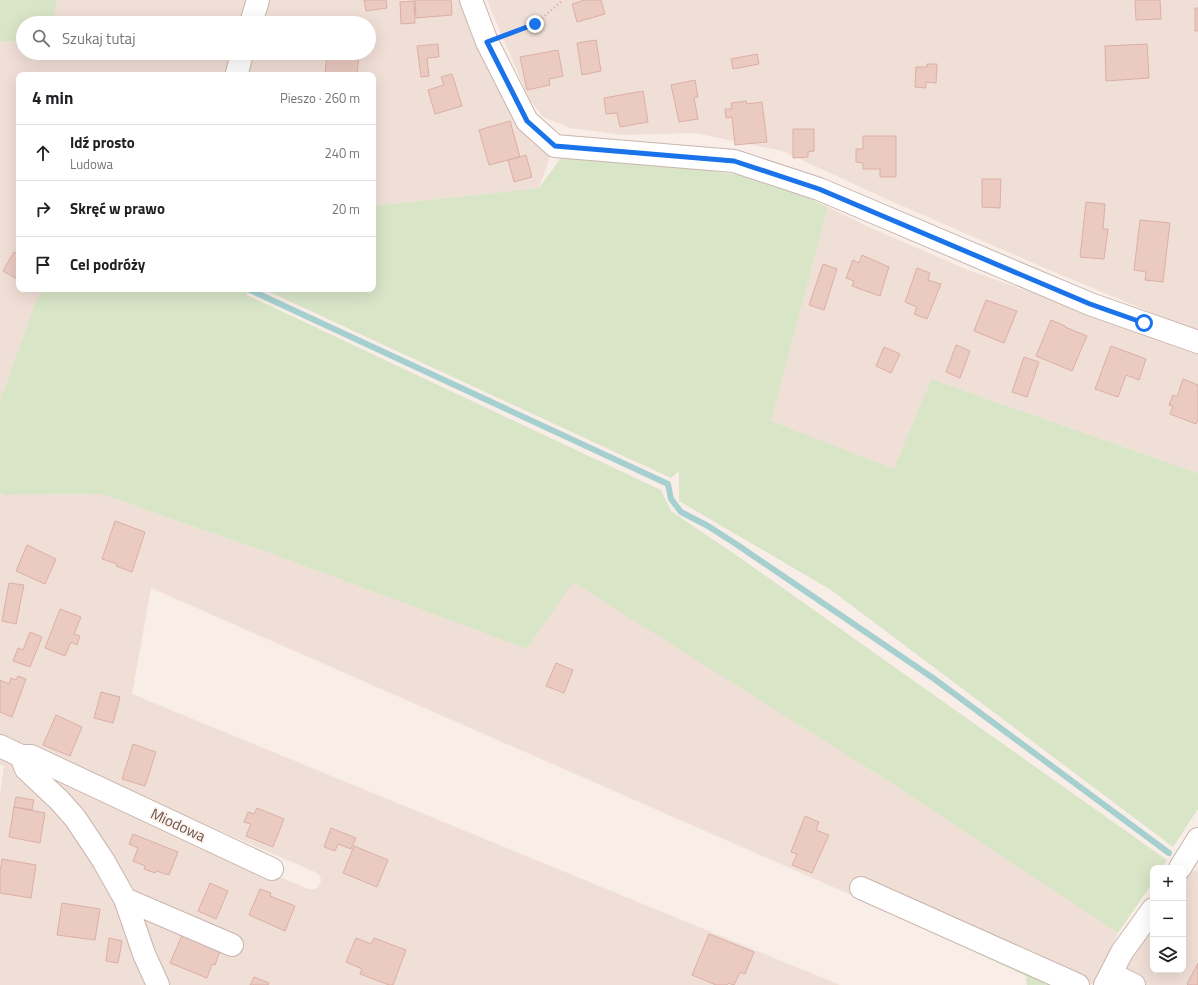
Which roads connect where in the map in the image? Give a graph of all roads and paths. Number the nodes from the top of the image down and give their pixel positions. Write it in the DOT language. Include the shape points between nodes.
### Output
graph roads {
  1 [pos="258,0"];
  2 [pos="471,0"];
  3 [pos="563,0"];
  4 [pos="253,16"];
  5 [pos="487,42"];
  6 [pos="1198,342"];
  7 [pos="0,746"];
  8 [pos="21,756"];
  9 [pos="85,781"];
  10 [pos="59,800"];
  11 [pos="272,869"];
  12 [pos="861,888"];
  13 [pos="125,899"];
  14 [pos="1150,913"];
  15 [pos="232,945"];
  16 [pos="1108,979"];
  17 [pos="158,985"];
  18 [pos="1078,985"];
  19 [pos="1134,985"];
  1 -- 4 [label="street"];
  2 -- 5 [label="street"];
  3 -- 5 [label="path" via="535,24"];
  5 -- 6 [label="street" via="527,121 555,146 734,161 819,189 1090,304"];
  7 -- 8 [label="street, Miodowa"];
  8 -- 9 [label="street, Miodowa" via="31,756"];
  8 -- 10 [label="street" via="26,769"];
  9 -- 10 [label="street"];
  9 -- 11 [label="street, Miodowa"];
  10 -- 13 [label="street" via="75,818"];
  12 -- 18 [label="street"];
  13 -- 15 [label="street"];
  13 -- 17 [label="street"];
  14 -- 16 [label="street" via="1122,952"];
  16 -- 19 [label="street"];
}
